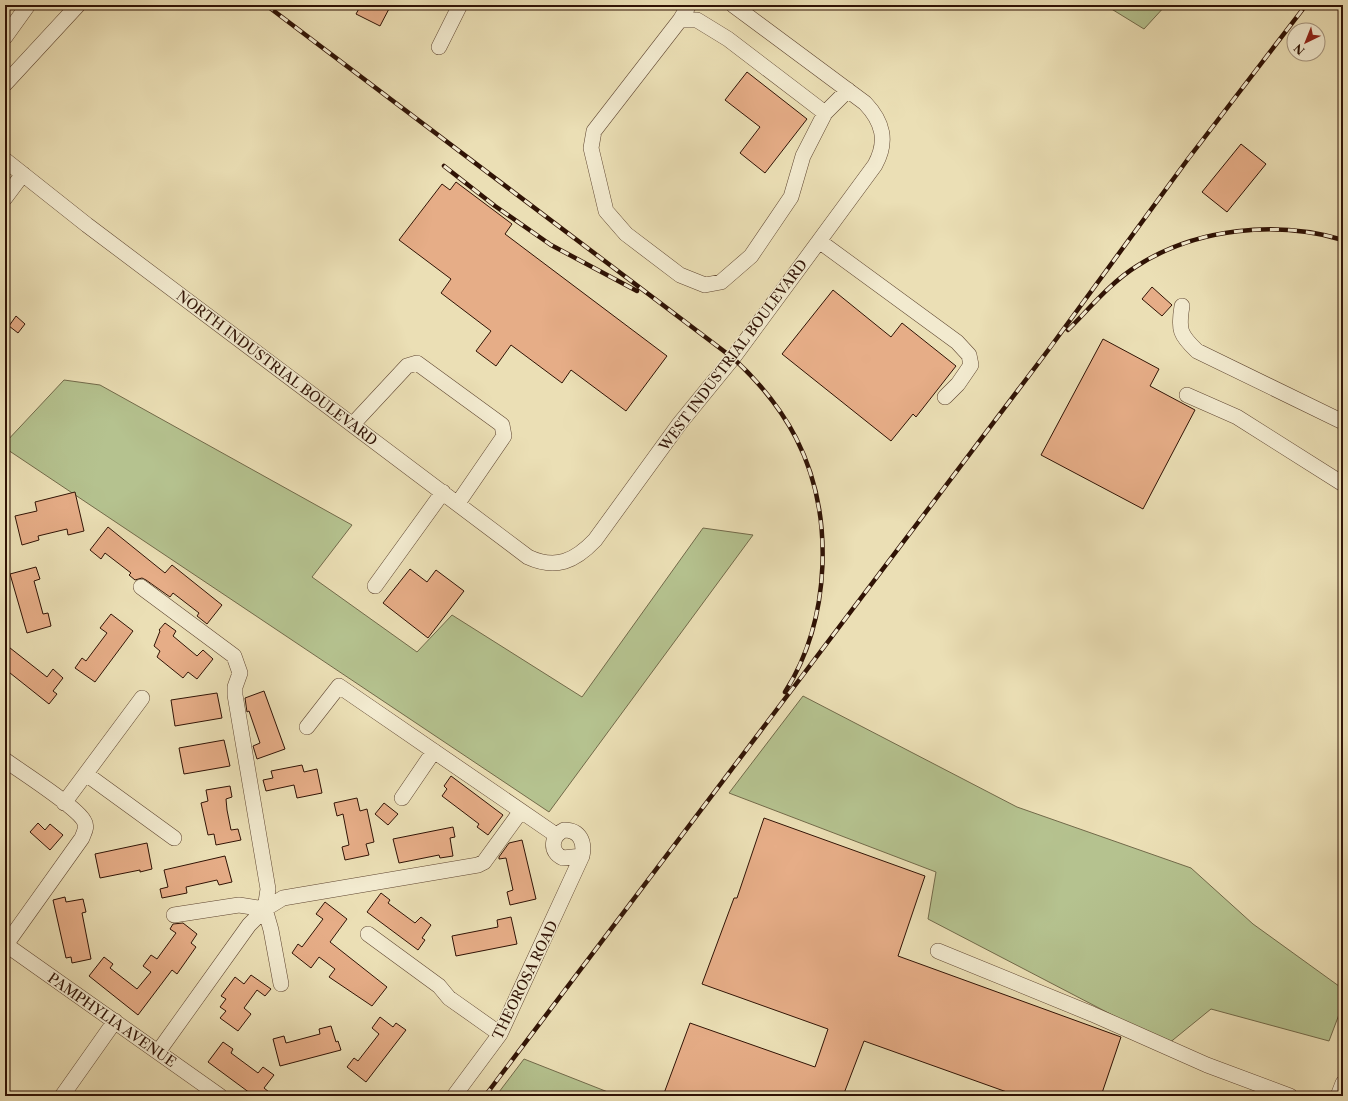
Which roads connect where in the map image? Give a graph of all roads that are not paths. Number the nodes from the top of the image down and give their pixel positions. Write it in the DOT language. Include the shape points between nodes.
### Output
graph roads {
  1 [pos="28,5"];
  2 [pos="78,5"];
  3 [pos="460,5"];
  4 [pos="689,5"];
  5 [pos="733,5"];
  6 [pos="680,20"];
  7 [pos="5,37"];
  8 [pos="439,47"];
  9 [pos="5,84"];
  10 [pos="848,90"];
  11 [pos="825,113"];
  12 [pos="5,160"];
  13 [pos="23,174"];
  14 [pos="5,198"];
  15 [pos="819,241"];
  16 [pos="1182,306"];
  17 [pos="1187,395"];
  18 [pos="945,397"];
  19 [pos="1343,422"];
  20 [pos="352,424"];
  21 [pos="1343,484"];
  22 [pos="443,492"];
  23 [pos="458,503"];
  24 [pos="555,563"];
  25 [pos="375,586"];
  26 [pos="141,587"];
  27 [pos="142,698"];
  28 [pos="307,727"];
  29 [pos="434,751"];
  30 [pos="5,760"];
  31 [pos="86,774"];
  32 [pos="402,798"];
  33 [pos="64,802"];
  34 [pos="519,814"];
  35 [pos="556,835"];
  36 [pos="174,838"];
  37 [pos="582,856"];
  38 [pos="265,909"];
  39 [pos="174,916"];
  40 [pos="368,934"];
  41 [pos="5,945"];
  42 [pos="938,951"];
  43 [pos="281,984"];
  44 [pos="115,1021"];
  45 [pos="500,1034"];
  46 [pos="158,1052"];
  47 [pos="1343,1083"];
  48 [pos="62,1096"];
  49 [pos="220,1096"];
  50 [pos="454,1096"];
  51 [pos="1290,1096"];
  52 [pos="1338,1096"];
  1 -- 7 [label="street"];
  2 -- 9 [label="street"];
  3 -- 8 [label="street"];
  4 -- 6 [label="street"];
  5 -- 10 [label="street"];
  6 -- 11 [label="street" via="697,20 728,38"];
  6 -- 11 [label="street" via="594,131 590,148 606,211 626,234 680,275 706,285 721,282 750,256 791,197 803,156"];
  10 -- 11 [label="street"];
  10 -- 15 [label="street, WEST INDUSTRIAL BOULEVARD" via="874,112 881,126 881,154"];
  12 -- 13 [label="street, NORTH INDUSTRIAL BOULEVARD"];
  13 -- 14 [label="street"];
  13 -- 20 [label="street, NORTH INDUSTRIAL BOULEVARD"];
  15 -- 18 [label="street" via="957,342 970,355 971,365"];
  15 -- 24 [label="street, WEST INDUSTRIAL BOULEVARD" via="733,358 680,423 595,540 583,552"];
  16 -- 19 [label="street" via="1180,321 1183,338 1197,351"];
  17 -- 21 [label="street" via="1237,417"];
  20 -- 22 [label="street, NORTH INDUSTRIAL BOULEVARD"];
  20 -- 23 [label="street" via="407,366 417,363 502,425 504,436"];
  22 -- 23 [label="street, NORTH INDUSTRIAL BOULEVARD"];
  22 -- 25 [label="street"];
  23 -- 24 [label="street, NORTH INDUSTRIAL BOULEVARD" via="528,556 546,564"];
  26 -- 38 [label="street" via="234,656 240,673 235,695 268,889"];
  27 -- 31 [label="street"];
  28 -- 29 [label="street" via="338,686"];
  29 -- 32 [label="street"];
  29 -- 34 [label="street"];
  30 -- 33 [label="street"];
  31 -- 33 [label="street"];
  31 -- 36 [label="street"];
  33 -- 41 [label="street" via="80,814 85,823 82,838"];
  34 -- 35 [label="street"];
  34 -- 38 [label="street" via="484,862 478,865 283,898"];
  35 -- 37 [label="street" via="553,843 559,857"];
  35 -- 37 [label="street" via="564,830 575,832 583,842"];
  37 -- 45 [label="street, THEOROSA ROAD"];
  38 -- 39 [label="street" via="240,905"];
  38 -- 43 [label="street"];
  38 -- 46 [label="street" via="249,925"];
  40 -- 45 [label="street" via="439,986 449,998"];
  41 -- 44 [label="street, PAMPHYLIA AVENUE"];
  42 -- 51 [label="street" via="1207,1064"];
  44 -- 46 [label="street, PAMPHYLIA AVENUE"];
  44 -- 48 [label="street"];
  45 -- 50 [label="street, THEOROSA ROAD"];
  46 -- 49 [label="street, PAMPHYLIA AVENUE"];
  47 -- 52 [label="street"];
}
